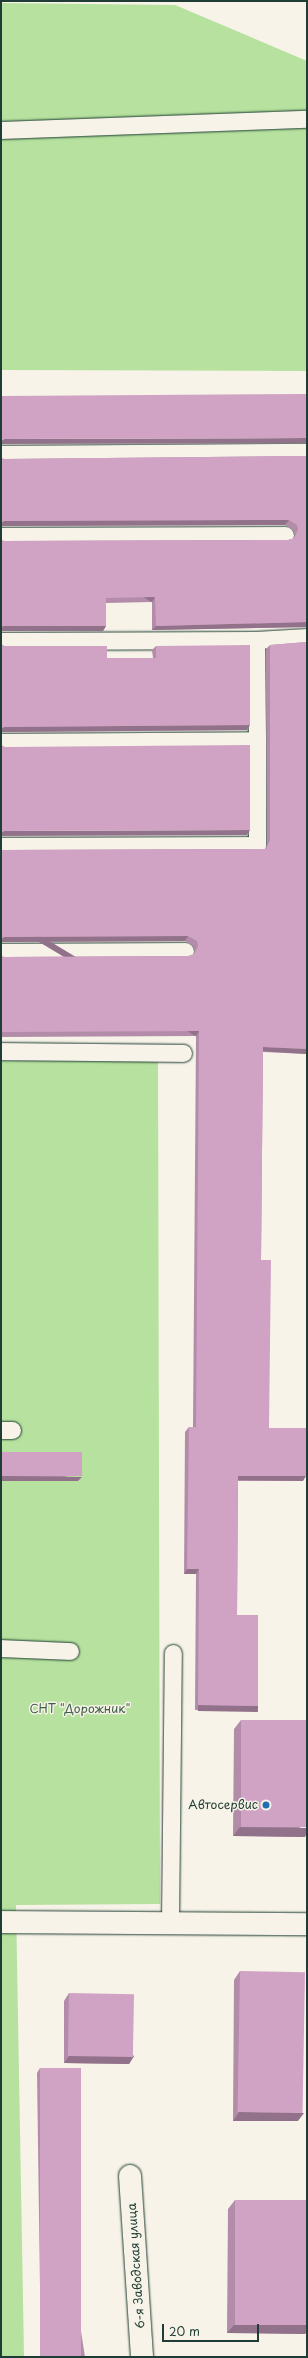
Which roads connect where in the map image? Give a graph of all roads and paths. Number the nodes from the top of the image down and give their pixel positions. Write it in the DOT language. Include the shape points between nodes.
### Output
graph roads {
  1 [pos="307,119"];
  2 [pos="1,130"];
  3 [pos="307,452"];
  4 [pos="1,454"];
  5 [pos="285,535"];
  6 [pos="1,536"];
  7 [pos="307,637"];
  8 [pos="256,640"];
  9 [pos="1,641"];
  10 [pos="257,740"];
  11 [pos="1,742"];
  12 [pos="1,846"];
  13 [pos="185,951"];
  14 [pos="1,952"];
  15 [pos="1,1051"];
  16 [pos="183,1053"];
  17 [pos="1,1648"];
  18 [pos="70,1651"];
  19 [pos="173,1653"];
  20 [pos="1,1922"];
  21 [pos="170,1923"];
  22 [pos="307,1924"];
  23 [pos="130,2176"];
  24 [pos="142,2357"];
  1 -- 2 [label="lane"];
  3 -- 4 [label="lane"];
  5 -- 6 [label="lane"];
  7 -- 8 [label="lane"];
  8 -- 9 [label="lane"];
  8 -- 10 [label="lane"];
  10 -- 11 [label="lane"];
  10 -- 12 [label="lane" via="257,845"];
  13 -- 14 [label="lane"];
  15 -- 16 [label="lane"];
  17 -- 18 [label="lane"];
  19 -- 21 [label="lane"];
  20 -- 21 [label="street"];
  21 -- 22 [label="street"];
  23 -- 24 [label="street, 6-я Заводская улица"];
}
